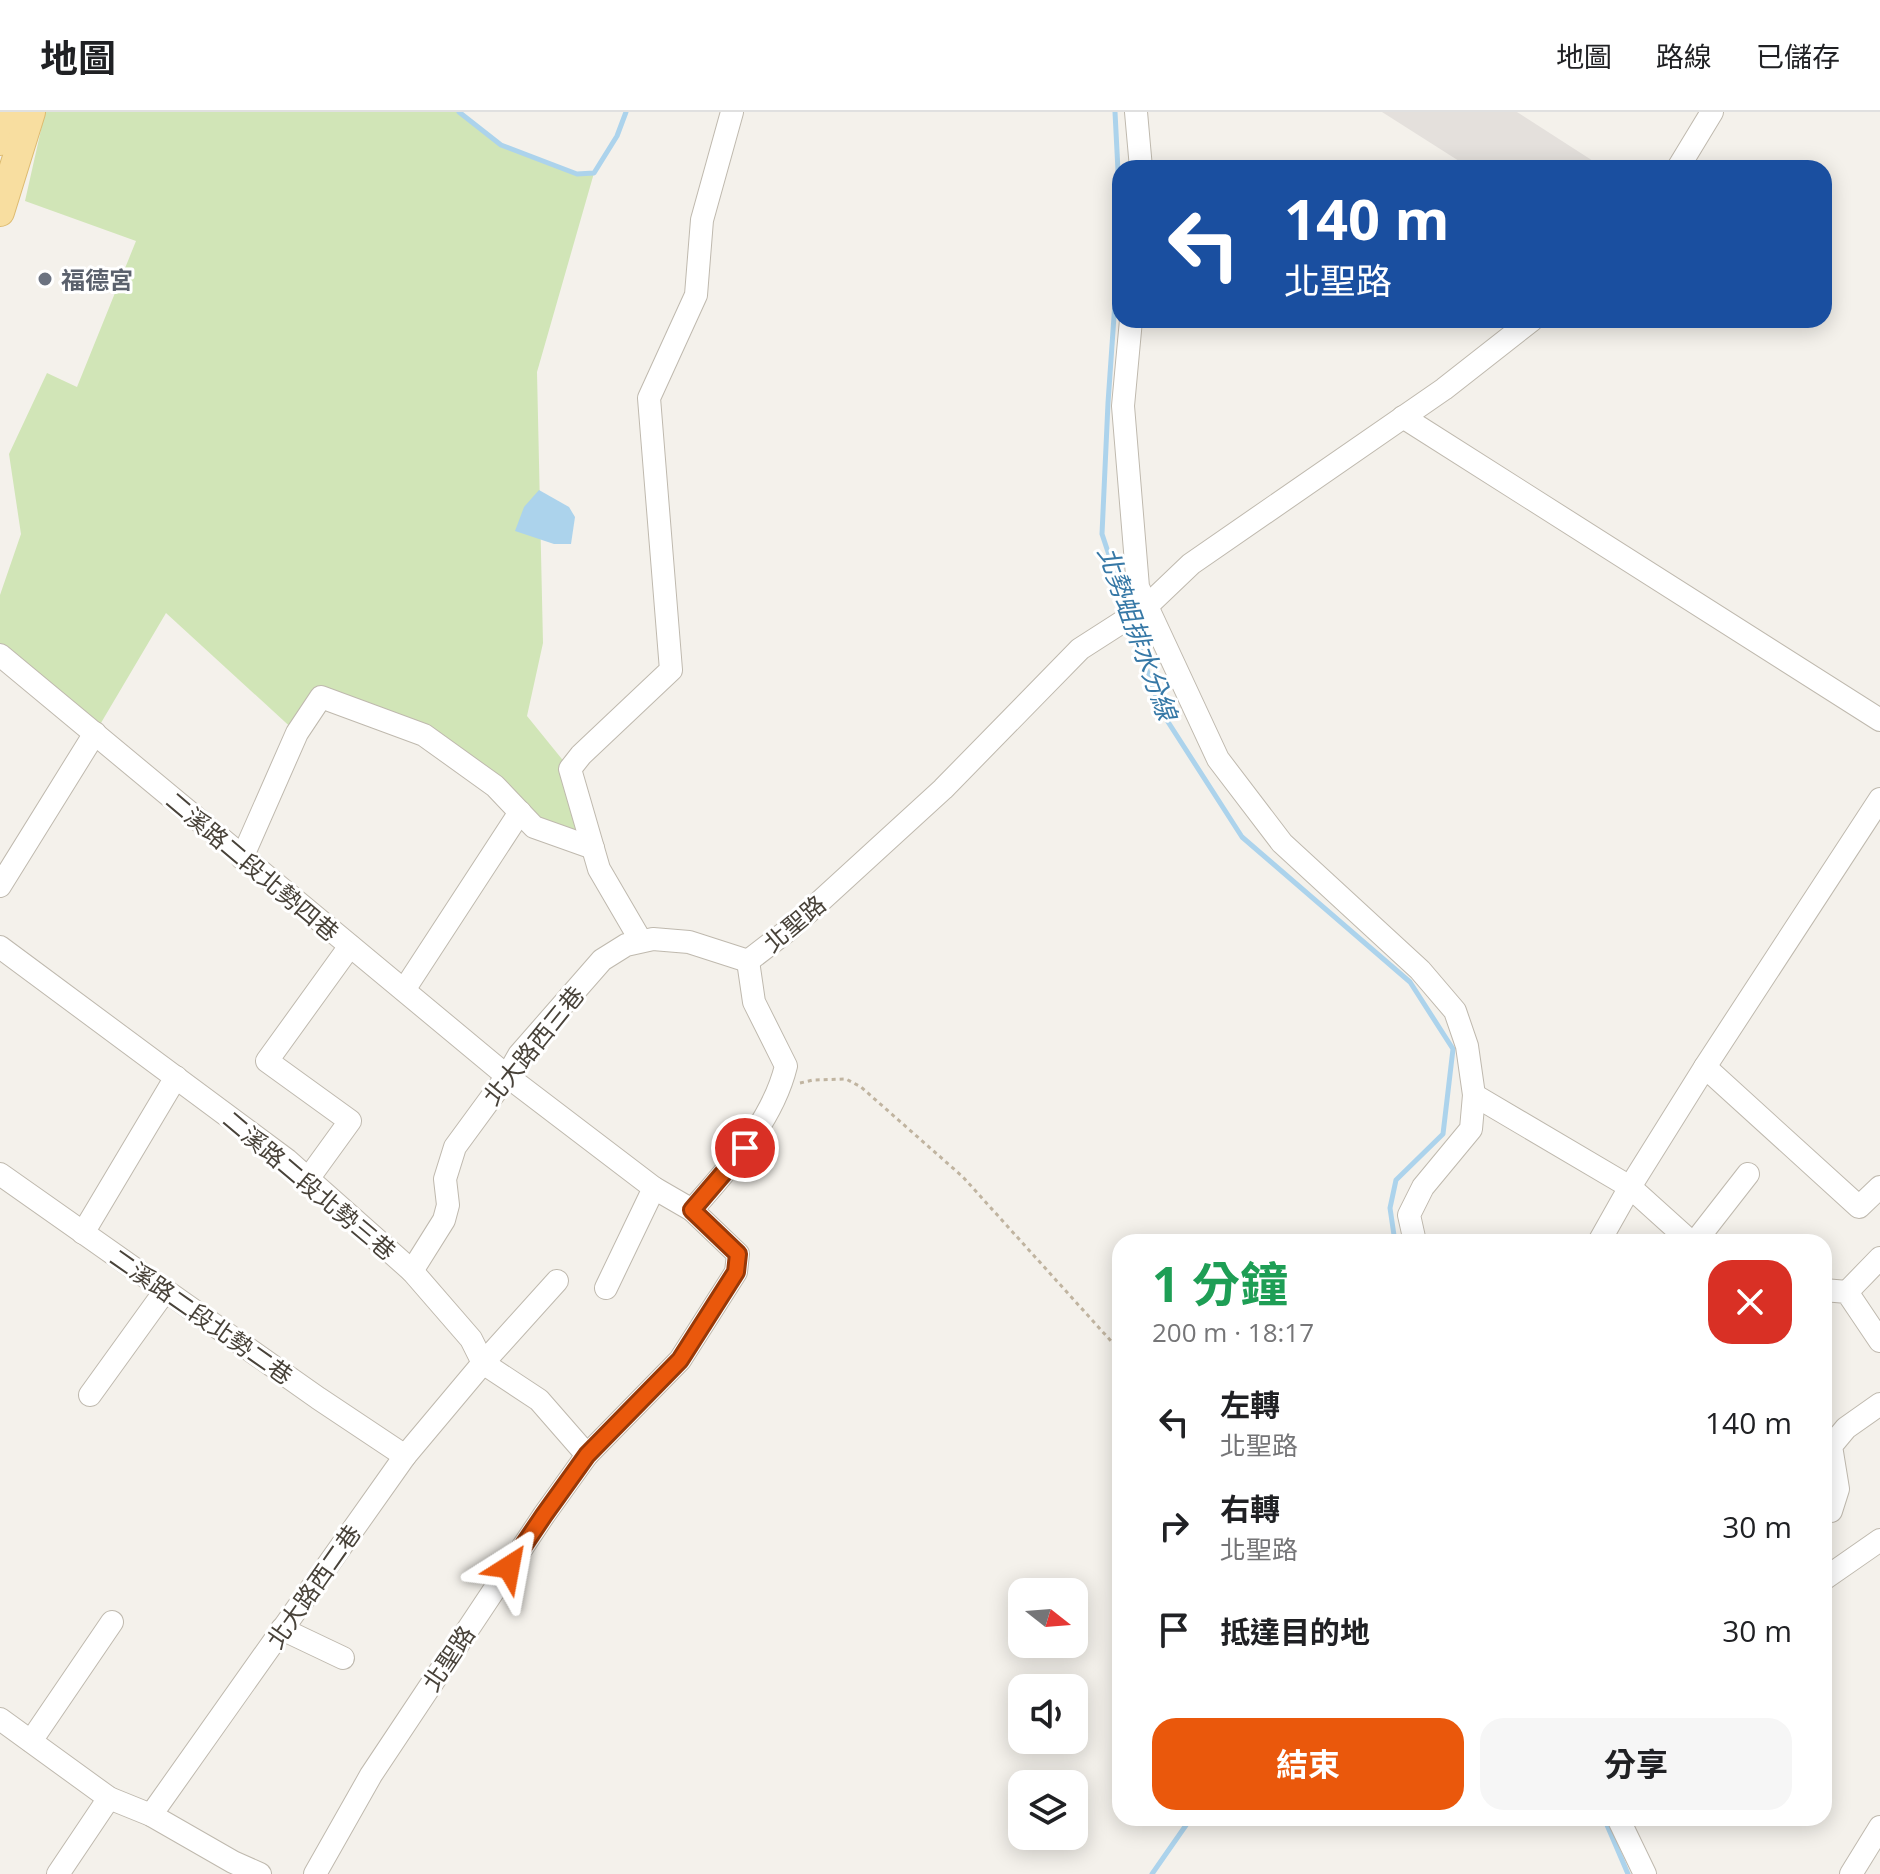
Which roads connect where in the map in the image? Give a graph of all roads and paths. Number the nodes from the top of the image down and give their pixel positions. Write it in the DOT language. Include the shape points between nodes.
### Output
graph roads {
  1 [pos="9,112"];
  2 [pos="31,112"];
  3 [pos="732,112"];
  4 [pos="1136,112"];
  5 [pos="1712,112"];
  6 [pos="0,141"];
  7 [pos="1140,160"];
  8 [pos="1683,160"];
  9 [pos="0,212"];
  10 [pos="1130,328"];
  11 [pos="1522,328"];
  12 [pos="1403,417"];
  13 [pos="1136,614"];
  14 [pos="0,655"];
  15 [pos="1880,720"];
  16 [pos="95,733"];
  17 [pos="1880,799"];
  18 [pos="520,812"];
  19 [pos="593,848"];
  20 [pos="242,858"];
  21 [pos="0,886"];
  22 [pos="641,941"];
  23 [pos="350,946"];
  24 [pos="1,950"];
  25 [pos="748,961"];
  26 [pos="404,990"];
  27 [pos="1705,1067"];
  28 [pos="507,1076"];
  29 [pos="176,1077"];
  30 [pos="780,1088"];
  31 [pos="1474,1095"];
  32 [pos="0,1174"];
  33 [pos="1748,1174"];
  34 [pos="308,1179"];
  35 [pos="1630,1187"];
  36 [pos="1880,1187"];
  37 [pos="654,1188"];
  38 [pos="692,1210"];
  39 [pos="83,1233"];
  40 [pos="1413,1234"];
  41 [pos="1604,1234"];
  42 [pos="1684,1234"];
  43 [pos="1699,1234"];
  44 [pos="1880,1258"];
  45 [pos="412,1271"];
  46 [pos="557,1281"];
  47 [pos="606,1288"];
  48 [pos="165,1291"];
  49 [pos="1832,1291"];
  50 [pos="1847,1292"];
  51 [pos="1880,1341"];
  52 [pos="1112,1342"];
  53 [pos="483,1363"];
  54 [pos="90,1395"];
  55 [pos="1880,1404"];
  56 [pos="1832,1445"];
  57 [pos="1832,1452"];
  58 [pos="587,1455"];
  59 [pos="405,1456"];
  60 [pos="1832,1508"];
  61 [pos="1880,1540"];
  62 [pos="1832,1573"];
  63 [pos="112,1622"];
  64 [pos="282,1629"];
  65 [pos="343,1658"];
  66 [pos="0,1719"];
  67 [pos="31,1741"];
  68 [pos="109,1798"];
  69 [pos="151,1815"];
  70 [pos="1622,1826"];
  71 [pos="1880,1827"];
  72 [pos="58,1874"];
  73 [pos="260,1874"];
  74 [pos="315,1874"];
  75 [pos="1645,1874"];
  76 [pos="1851,1874"];
  1 -- 6 [label="main road"];
  2 -- 9 [label="main road"];
  3 -- 19 [label="street" via="702,220 696,295 649,398 671,670 570,769"];
  4 -- 7 [label="street"];
  5 -- 8 [label="street"];
  10 -- 13 [label="street" via="1123,406"];
  11 -- 12 [label="street, 北聖路"];
  12 -- 13 [label="street, 北聖路" via="1191,564"];
  12 -- 15 [label="street"];
  13 -- 25 [label="street, 北聖路" via="1080,649 943,789"];
  13 -- 31 [label="street" via="1218,759 1282,843 1420,970 1455,1011"];
  14 -- 16 [label="street, 二溪路二段北勢四巷"];
  16 -- 20 [label="street, 二溪路二段北勢四巷"];
  16 -- 21 [label="street"];
  17 -- 27 [label="street"];
  18 -- 19 [label="street" via="534,827"];
  18 -- 20 [label="street" via="495,786 424,735 321,697 297,733"];
  18 -- 26 [label="street"];
  19 -- 22 [label="street" via="599,869"];
  20 -- 23 [label="street, 二溪路二段北勢四巷"];
  22 -- 25 [label="street, 北大路西三巷" via="689,942"];
  22 -- 28 [label="street, 北大路西三巷" via="602,960 519,1055"];
  23 -- 26 [label="street, 二溪路二段北勢四巷"];
  23 -- 34 [label="street" via="267,1061 350,1121"];
  24 -- 29 [label="street, 二溪路二段北勢三巷"];
  25 -- 30 [label="street, 北聖路" via="754,1002 786,1066"];
  26 -- 28 [label="street, 二溪路二段北勢四巷"];
  27 -- 35 [label="street"];
  27 -- 36 [label="street" via="1859,1207"];
  28 -- 37 [label="street"];
  28 -- 45 [label="street, 北大路西三巷" via="455,1147 445,1179 444,1220"];
  29 -- 34 [label="street, 二溪路二段北勢三巷"];
  29 -- 39 [label="street"];
  30 -- 38 [label="street" via="745,1148"];
  30 -- 52 [label="path" via="846,1079 861,1087 963,1177"];
  31 -- 35 [label="street"];
  31 -- 40 [label="street" via="1471,1129 1423,1187 1409,1215"];
  32 -- 39 [label="street, 二溪路二段北勢二巷"];
  33 -- 43 [label="street"];
  34 -- 45 [label="street, 二溪路二段北勢三巷"];
  35 -- 41 [label="street"];
  35 -- 42 [label="street"];
  37 -- 38 [label="street"];
  37 -- 47 [label="street"];
  38 -- 58 [label="street, 北聖路" via="738,1254 736,1272 680,1360"];
  39 -- 48 [label="street, 二溪路二段北勢二巷"];
  44 -- 50 [label="street"];
  45 -- 53 [label="street, 二溪路二段北勢三巷" via="471,1339"];
  46 -- 53 [label="street, 北大路西二巷"];
  48 -- 54 [label="street"];
  48 -- 59 [label="street, 二溪路二段北勢二巷"];
  49 -- 50 [label="street"];
  50 -- 51 [label="street"];
  53 -- 58 [label="street, 二溪路二段北勢三巷" via="539,1400"];
  53 -- 59 [label="street, 北大路西二巷"];
  55 -- 56 [label="street"];
  57 -- 60 [label="street" via="1838,1489"];
  58 -- 74 [label="street, 北聖路" via="371,1775"];
  59 -- 64 [label="street, 北大路西二巷"];
  61 -- 62 [label="street"];
  63 -- 67 [label="street"];
  64 -- 65 [label="street"];
  64 -- 69 [label="street, 北大路西二巷"];
  66 -- 67 [label="street"];
  67 -- 68 [label="street"];
  68 -- 69 [label="street"];
  68 -- 72 [label="street"];
  69 -- 73 [label="street"];
  70 -- 75 [label="street"];
  71 -- 76 [label="street"];
}
